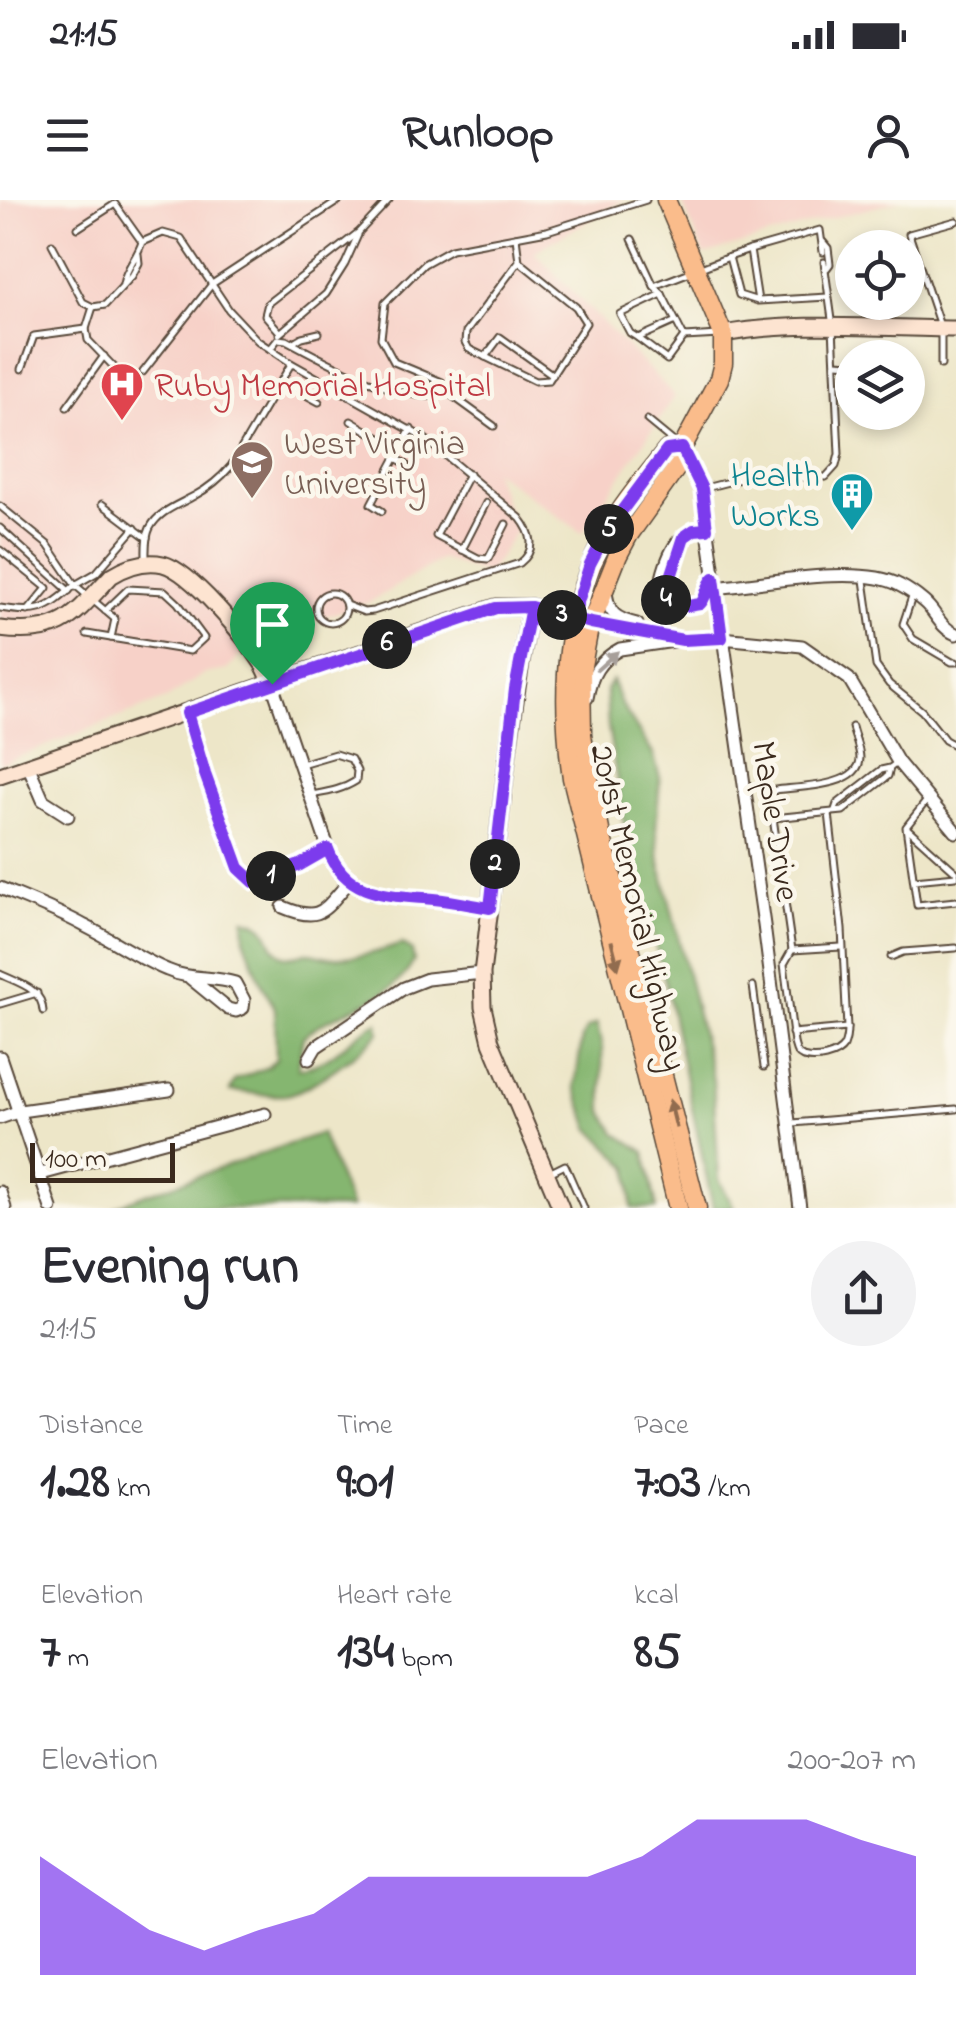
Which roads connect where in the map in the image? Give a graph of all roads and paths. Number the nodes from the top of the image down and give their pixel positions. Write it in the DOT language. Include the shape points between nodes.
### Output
graph roads {
  1 [pos="340,200"];
  2 [pos="389,200"];
  3 [pos="646,200"];
  4 [pos="666,200"];
  5 [pos="956,221"];
  6 [pos="78,228"];
  7 [pos="359,232"];
  8 [pos="516,236"];
  9 [pos="632,239"];
  10 [pos="822,239"];
  11 [pos="142,242"];
  12 [pos="52,244"];
  13 [pos="750,250"];
  14 [pos="823,252"];
  15 [pos="330,255"];
  16 [pos="729,257"];
  17 [pos="519,262"];
  18 [pos="824,262"];
  19 [pos="345,264"];
  20 [pos="695,270"];
  21 [pos="826,271"];
  22 [pos="212,284"];
  23 [pos="654,286"];
  24 [pos="662,294"];
  25 [pos="828,297"];
  26 [pos="758,301"];
  27 [pos="94,307"];
  28 [pos="660,318"];
  29 [pos="676,321"];
  30 [pos="649,324"];
  31 [pos="664,327"];
  32 [pos="832,327"];
  33 [pos="640,328"];
  34 [pos="948,329"];
  35 [pos="86,330"];
  36 [pos="654,332"];
  37 [pos="320,334"];
  38 [pos="723,334"];
  39 [pos="279,335"];
  40 [pos="641,337"];
  41 [pos="684,337"];
  42 [pos="292,344"];
  43 [pos="270,349"];
  44 [pos="104,356"];
  45 [pos="485,357"];
  46 [pos="291,363"];
  47 [pos="834,363"];
  48 [pos="941,365"];
  49 [pos="22,369"];
  50 [pos="143,372"];
  51 [pos="553,375"];
  52 [pos="280,381"];
  53 [pos="134,388"];
  54 [pos="450,394"];
  55 [pos="318,402"];
  56 [pos="68,407"];
  57 [pos="646,420"];
  58 [pos="351,421"];
  59 [pos="494,426"];
  60 [pos="411,429"];
  61 [pos="682,448"];
  62 [pos="400,450"];
  63 [pos="396,458"];
  64 [pos="406,464"];
  65 [pos="469,474"];
  66 [pos="702,489"];
  67 [pos="486,503"];
  68 [pos="102,504"];
  69 [pos="0,506"];
  70 [pos="382,511"];
  71 [pos="506,524"];
  72 [pos="0,528"];
  73 [pos="135,528"];
  74 [pos="707,529"];
  75 [pos="146,538"];
  76 [pos="0,550"];
  77 [pos="462,550"];
  78 [pos="146,562"];
  79 [pos="863,576"];
  80 [pos="607,579"];
  81 [pos="715,583"];
  82 [pos="72,588"];
  83 [pos="913,594"];
  84 [pos="89,599"];
  85 [pos="346,605"];
  86 [pos="531,607"];
  87 [pos="0,608"];
  88 [pos="28,611"];
  89 [pos="105,612"];
  90 [pos="582,621"];
  91 [pos="0,630"];
  92 [pos="87,634"];
  93 [pos="956,634"];
  94 [pos="111,638"];
  95 [pos="722,638"];
  96 [pos="683,640"];
  97 [pos="956,662"];
  98 [pos="272,684"];
  99 [pos="187,713"];
  100 [pos="852,727"];
  101 [pos="582,734"];
  102 [pos="956,746"];
  103 [pos="28,765"];
  104 [pos="298,765"];
  105 [pos="894,765"];
  106 [pos="0,775"];
  107 [pos="308,795"];
  108 [pos="928,799"];
  109 [pos="832,812"];
  110 [pos="68,816"];
  111 [pos="773,818"];
  112 [pos="906,827"];
  113 [pos="956,832"];
  114 [pos="328,849"];
  115 [pos="956,874"];
  116 [pos="913,880"];
  117 [pos="350,882"];
  118 [pos="0,888"];
  119 [pos="956,901"];
  120 [pos="283,907"];
  121 [pos="490,908"];
  122 [pos="841,947"];
  123 [pos="956,948"];
  124 [pos="792,950"];
  125 [pos="891,957"];
  126 [pos="0,974"];
  127 [pos="482,974"];
  128 [pos="190,978"];
  129 [pos="753,986"];
  130 [pos="37,993"];
  131 [pos="0,1004"];
  132 [pos="43,1011"];
  133 [pos="847,1028"];
  134 [pos="792,1032"];
  135 [pos="0,1057"];
  136 [pos="308,1058"];
  137 [pos="764,1067"];
  138 [pos="170,1090"];
  139 [pos="956,1108"];
  140 [pos="20,1111"];
  141 [pos="265,1114"];
  142 [pos="0,1118"];
  143 [pos="790,1124"];
  144 [pos="41,1174"];
  145 [pos="546,1174"];
  146 [pos="0,1192"];
  147 [pos="5,1208"];
  148 [pos="51,1208"];
  149 [pos="562,1208"];
  150 [pos="584,1208"];
  151 [pos="678,1208"];
  152 [pos="697,1208"];
  153 [pos="800,1208"];
  1 -- 22 [label="lane"];
  2 -- 7 [label="lane"];
  3 -- 8 [label="lane"];
  4 -- 20 [label="main road"];
  5 -- 34 [label="lane" via="910,234"];
  6 -- 11 [label="lane" via="115,204"];
  7 -- 15 [label="lane"];
  7 -- 19 [label="lane"];
  8 -- 17 [label="lane"];
  8 -- 54 [label="lane" via="451,249 424,264 386,304 380,338 394,362 442,382"];
  9 -- 23 [label="lane"];
  10 -- 13 [label="lane" via="820,230"];
  10 -- 14 [label="lane"];
  10 -- 21 [label="lane"];
  11 -- 22 [label="lane" via="164,233 181,238"];
  11 -- 27 [label="lane" via="123,284 105,305"];
  12 -- 27 [label="lane" via="83,302"];
  13 -- 16 [label="lane"];
  13 -- 26 [label="lane"];
  15 -- 19 [label="lane"];
  15 -- 39 [label="lane" via="268,303 265,315"];
  16 -- 20 [label="lane"];
  16 -- 26 [label="lane" via="739,295"];
  17 -- 45 [label="lane" via="466,332 468,350"];
  17 -- 51 [label="lane" via="576,306 586,323"];
  18 -- 21 [label="lane"];
  19 -- 39 [label="lane" via="326,294"];
  20 -- 23 [label="lane"];
  20 -- 38 [label="main road"];
  21 -- 25 [label="lane"];
  22 -- 43 [label="lane" via="247,331"];
  22 -- 50 [label="lane"];
  23 -- 24 [label="lane"];
  24 -- 29 [label="lane"];
  24 -- 40 [label="lane" via="620,314"];
  25 -- 26 [label="lane"];
  25 -- 32 [label="lane"];
  27 -- 35 [label="lane"];
  28 -- 31 [label="lane"];
  29 -- 31 [label="lane"];
  29 -- 41 [label="lane"];
  30 -- 36 [label="lane"];
  31 -- 36 [label="lane"];
  32 -- 34 [label="street"];
  32 -- 38 [label="street"];
  32 -- 47 [label="lane"];
  33 -- 40 [label="lane"];
  34 -- 48 [label="lane"];
  35 -- 44 [label="lane"];
  35 -- 49 [label="lane" via="34,336"];
  36 -- 40 [label="lane"];
  37 -- 42 [label="lane"];
  38 -- 41 [label="lane"];
  38 -- 61 [label="main road" via="719,380"];
  39 -- 42 [label="lane"];
  39 -- 43 [label="lane"];
  40 -- 41 [label="lane" via="667,360"];
  42 -- 54 [label="lane" via="369,382 435,398"];
  43 -- 46 [label="lane"];
  44 -- 53 [label="lane"];
  44 -- 56 [label="lane"];
  45 -- 51 [label="lane" via="535,381"];
  45 -- 51 [label="lane" via="500,338"];
  46 -- 52 [label="lane"];
  46 -- 60 [label="lane"];
  47 -- 66 [label="lane" via="839,454 826,477 740,479"];
  52 -- 55 [label="lane"];
  52 -- 75 [label="lane" via="220,479 165,511"];
  54 -- 59 [label="lane"];
  57 -- 61 [label="lane"];
  58 -- 62 [label="lane"];
  60 -- 62 [label="lane"];
  60 -- 65 [label="lane"];
  61 -- 66 [label="street, Maple Drive"];
  61 -- 80 [label="main road"];
  61 -- 90 [label="main road" via="667,450 609,528 590,564"];
  62 -- 63 [label="lane"];
  63 -- 64 [label="lane"];
  63 -- 70 [label="lane" via="371,504"];
  65 -- 77 [label="lane" via="436,536"];
  65 -- 85 [label="lane" via="528,528 528,557 373,611"];
  66 -- 74 [label="street, Maple Drive"];
  67 -- 77 [label="lane"];
  68 -- 73 [label="lane"];
  69 -- 82 [label="lane" via="48,544"];
  71 -- 77 [label="lane" via="488,559"];
  72 -- 82 [label="lane"];
  73 -- 75 [label="lane"];
  73 -- 82 [label="lane" via="96,573"];
  74 -- 81 [label="street, Maple Drive"];
  74 -- 81 [label="lane" via="684,533 666,603 700,604 708,584"];
  75 -- 78 [label="lane"];
  76 -- 88 [label="lane" via="47,588"];
  78 -- 84 [label="street" via="119,571"];
  78 -- 98 [label="street" via="166,565 193,582 264,665"];
  79 -- 81 [label="street"];
  79 -- 83 [label="street"];
  79 -- 102 [label="lane" via="876,666"];
  80 -- 90 [label="main road"];
  80 -- 96 [label="street" via="614,616"];
  81 -- 95 [label="street, Maple Drive"];
  82 -- 84 [label="lane"];
  82 -- 88 [label="lane" via="46,609"];
  83 -- 93 [label="street"];
  83 -- 97 [label="lane" via="903,624 914,639"];
  84 -- 89 [label="lane"];
  84 -- 91 [label="street" via="51,628"];
  85 -- 85 [label="lane" via="327,593 316,609 333,623"];
  86 -- 90 [label="street"];
  86 -- 98 [label="street" via="496,608"];
  86 -- 121 [label="street"];
  87 -- 88 [label="lane"];
  89 -- 94 [label="lane" via="115,619"];
  89 -- 94 [label="lane" via="128,589 164,592 204,638 190,651"];
  90 -- 96 [label="street"];
  90 -- 101 [label="main road, 201st Memorial Highway"];
  90 -- 151 [label="main road, 201st Memorial Highway, one-way" via="565,684 572,778"];
  92 -- 94 [label="lane"];
  95 -- 96 [label="street"];
  95 -- 105 [label="street" via="802,646 850,679"];
  95 -- 143 [label="street, Maple Drive"];
  101 -- 96 [label="street, one-way" via="590,685 604,659 620,649"];
  98 -- 99 [label="street"];
  98 -- 104 [label="street"];
  99 -- 103 [label="street"];
  99 -- 114 [label="street" via="239,868 254,882"];
  100 -- 111 [label="lane" via="858,767 828,785 775,790"];
  152 -- 101 [label="main road, 201st Memorial Highway, one-way" via="600,830"];
  103 -- 106 [label="street"];
  103 -- 110 [label="street" via="44,800"];
  104 -- 107 [label="street"];
  104 -- 107 [label="lane" via="335,754 351,759 358,771 352,784"];
  105 -- 108 [label="street"];
  105 -- 109 [label="lane"];
  107 -- 114 [label="street"];
  108 -- 112 [label="lane"];
  108 -- 113 [label="street"];
  109 -- 111 [label="lane"];
  109 -- 122 [label="lane"];
  111 -- 124 [label="lane"];
  112 -- 115 [label="lane"];
  112 -- 116 [label="lane"];
  114 -- 117 [label="street"];
  115 -- 116 [label="lane"];
  116 -- 119 [label="lane" via="917,905"];
  117 -- 120 [label="street" via="312,916"];
  117 -- 121 [label="street" via="373,893"];
  118 -- 128 [label="street"];
  121 -- 127 [label="street"];
  122 -- 124 [label="lane"];
  122 -- 133 [label="lane"];
  123 -- 125 [label="lane"];
  124 -- 134 [label="lane" via="784,964"];
  126 -- 130 [label="lane"];
  127 -- 136 [label="street" via="404,988"];
  127 -- 145 [label="street" via="485,1023"];
  129 -- 137 [label="lane"];
  130 -- 131 [label="lane"];
  130 -- 132 [label="lane"];
  133 -- 134 [label="lane"];
  133 -- 134 [label="lane" via="846,1044 828,1056 802,1057"];
  135 -- 140 [label="street"];
  138 -- 140 [label="street"];
  139 -- 143 [label="lane"];
  140 -- 142 [label="street"];
  140 -- 144 [label="street"];
  141 -- 144 [label="street"];
  143 -- 153 [label="street, Maple Drive"];
  144 -- 148 [label="street"];
  145 -- 149 [label="street"];
  145 -- 150 [label="lane" via="565,1165"];
  146 -- 147 [label="street"];
}
